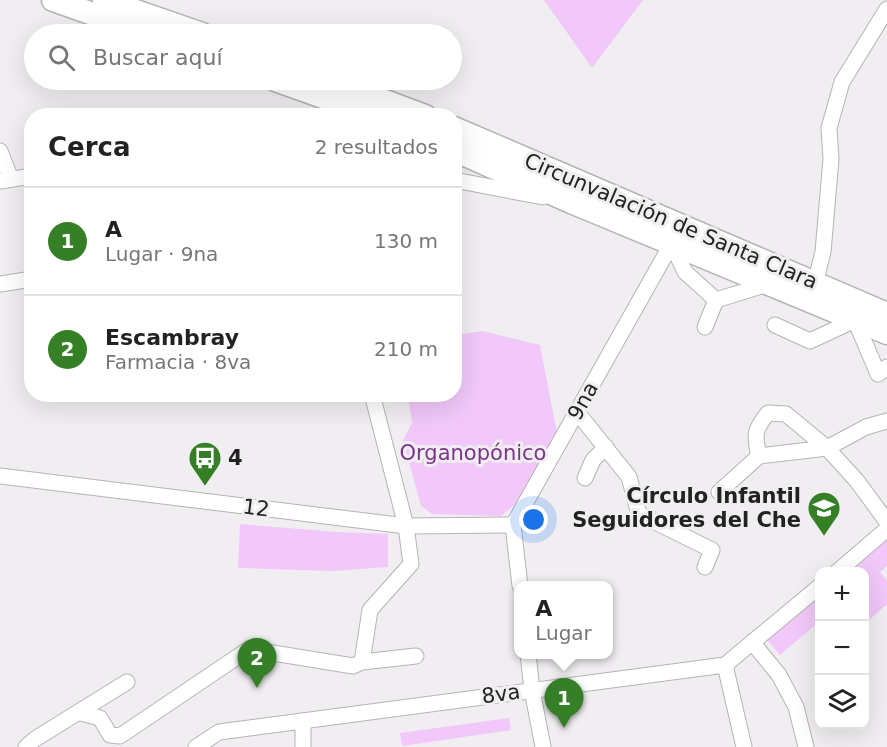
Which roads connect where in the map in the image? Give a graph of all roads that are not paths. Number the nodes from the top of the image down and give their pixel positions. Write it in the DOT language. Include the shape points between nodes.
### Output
graph roads {
  1 [pos="53,0"];
  2 [pos="104,0"];
  3 [pos="887,9"];
  4 [pos="121,24"];
  5 [pos="173,24"];
  6 [pos="303,90"];
  7 [pos="356,90"];
  8 [pos="353,108"];
  9 [pos="404,108"];
  10 [pos="462,132"];
  11 [pos="0,151"];
  12 [pos="462,154"];
  13 [pos="24,177"];
  14 [pos="6,180"];
  15 [pos="462,182"];
  16 [pos="571,202"];
  17 [pos="677,234"];
  18 [pos="24,280"];
  19 [pos="815,283"];
  20 [pos="0,284"];
  21 [pos="768,284"];
  22 [pos="716,300"];
  23 [pos="887,314"];
  24 [pos="855,320"];
  25 [pos="775,325"];
  26 [pos="705,327"];
  27 [pos="887,333"];
  28 [pos="887,367"];
  29 [pos="374,402"];
  30 [pos="577,412"];
  31 [pos="887,421"];
  32 [pos="606,447"];
  33 [pos="827,448"];
  34 [pos="759,456"];
  35 [pos="0,476"];
  36 [pos="585,478"];
  37 [pos="719,492"];
  38 [pos="887,522"];
  39 [pos="513,525"];
  40 [pos="406,526"];
  41 [pos="887,529"];
  42 [pos="705,567"];
  43 [pos="843,567"];
  44 [pos="520,581"];
  45 [pos="815,589"];
  46 [pos="752,642"];
  47 [pos="416,656"];
  48 [pos="529,659"];
  49 [pos="362,662"];
  50 [pos="725,665"];
  51 [pos="128,682"];
  52 [pos="532,690"];
  53 [pos="98,702"];
  54 [pos="81,713"];
  55 [pos="100,718"];
  56 [pos="303,722"];
  57 [pos="26,747"];
  58 [pos="196,747"];
  59 [pos="303,747"];
  60 [pos="543,747"];
  61 [pos="744,747"];
  62 [pos="806,747"];
  1 -- 4 [label="highway"];
  2 -- 5 [label="highway"];
  3 -- 19 [label="street" via="842,82 829,128 831,159 823,252"];
  6 -- 8 [label="highway"];
  7 -- 9 [label="highway"];
  10 -- 17 [label="highway, Circunvalación de Santa Clara"];
  11 -- 14 [label="street"];
  12 -- 16 [label="highway, Circunvalación de Santa Clara"];
  13 -- 14 [label="street"];
  15 -- 16 [label="street"];
  16 -- 17 [label="highway, Circunvalación de Santa Clara"];
  17 -- 19 [label="highway, Circunvalación de Santa Clara"];
  17 -- 21 [label="highway, Circunvalación de Santa Clara"];
  17 -- 22 [label="street" via="684,272"];
  17 -- 30 [label="street, 9na"];
  18 -- 20 [label="street"];
  19 -- 23 [label="highway, Circunvalación de Santa Clara"];
  21 -- 22 [label="street"];
  21 -- 24 [label="highway, Circunvalación de Santa Clara"];
  22 -- 26 [label="street"];
  24 -- 25 [label="street" via="810,341"];
  24 -- 27 [label="highway, Circunvalación de Santa Clara"];
  24 -- 28 [label="street" via="878,374"];
  29 -- 40 [label="street"];
  30 -- 32 [label="street"];
  30 -- 39 [label="street, 9na"];
  31 -- 33 [label="street"];
  32 -- 36 [label="street" via="593,460"];
  32 -- 42 [label="street" via="629,477 639,514 712,550"];
  33 -- 34 [label="street"];
  33 -- 34 [label="street" via="786,414 768,413 758,425 755,438"];
  33 -- 38 [label="street"];
  34 -- 37 [label="street"];
  35 -- 40 [label="street, 12"];
  39 -- 40 [label="street, 12"];
  39 -- 44 [label="street"];
  40 -- 49 [label="street" via="411,564 370,610"];
  41 -- 43 [label="street"];
  45 -- 46 [label="street"];
  46 -- 50 [label="street"];
  46 -- 62 [label="street" via="779,675 796,707"];
  47 -- 49 [label="street"];
  48 -- 52 [label="street"];
  49 -- 55 [label="street" via="353,666 249,650 120,736 110,735"];
  50 -- 52 [label="street, 8va"];
  50 -- 61 [label="street"];
  51 -- 53 [label="street"];
  52 -- 56 [label="street, 8va"];
  52 -- 60 [label="street"];
  53 -- 54 [label="street"];
  53 -- 55 [label="street"];
  54 -- 55 [label="street"];
  54 -- 57 [label="street"];
  56 -- 58 [label="street, 8va" via="219,732"];
  56 -- 59 [label="street"];
}
